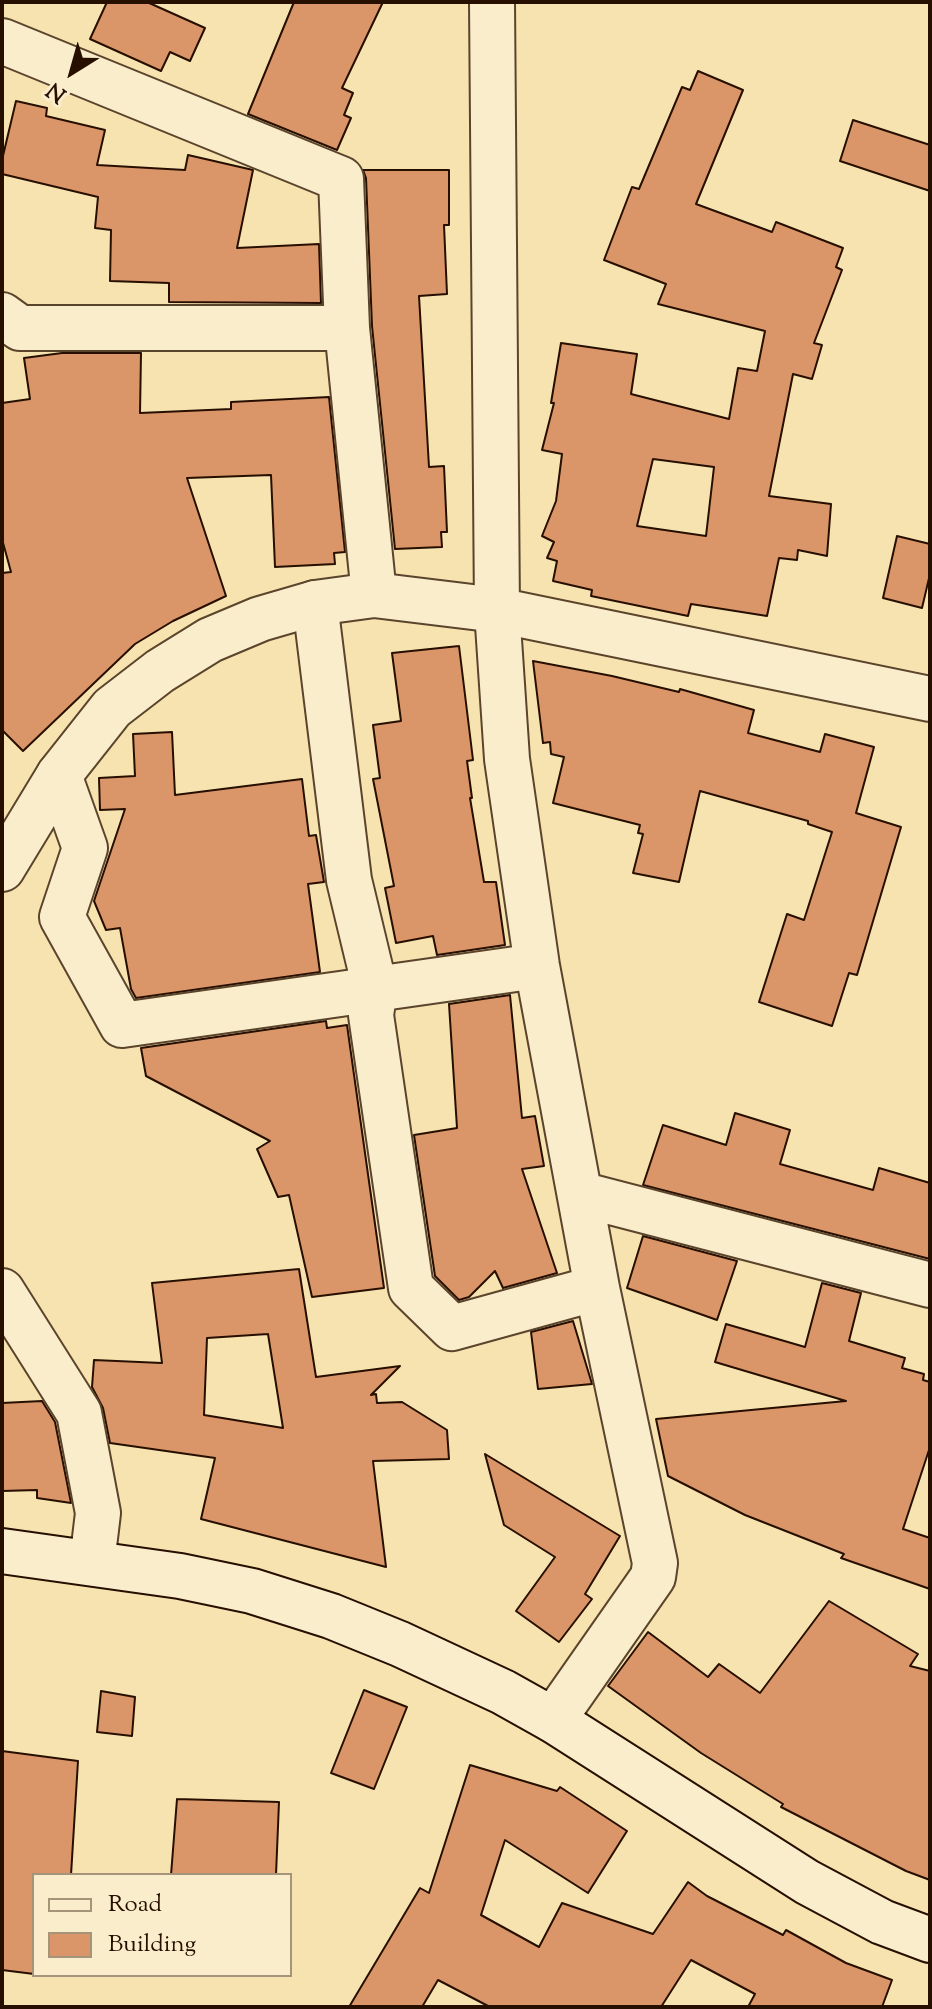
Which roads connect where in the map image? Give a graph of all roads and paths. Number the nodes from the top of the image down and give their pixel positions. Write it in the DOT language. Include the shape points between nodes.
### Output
graph roads {
  1 [pos="492,2"];
  2 [pos="2,41"];
  3 [pos="2,315"];
  4 [pos="347,328"];
  5 [pos="374,595"];
  6 [pos="315,603"];
  7 [pos="497,610"];
  8 [pos="930,699"];
  9 [pos="59,775"];
  10 [pos="2,869"];
  11 [pos="537,966"];
  12 [pos="375,988"];
  13 [pos="580,1194"];
  14 [pos="930,1285"];
  15 [pos="597,1288"];
  16 [pos="2,1291"];
  17 [pos="2,1551"];
  18 [pos="92,1563"];
  19 [pos="553,1720"];
  20 [pos="930,1940"];
  1 -- 7 [label="street"];
  2 -- 4 [label="street" via="341,179"];
  3 -- 4 [label="street" via="20,328"];
  4 -- 5 [label="street"];
  5 -- 6 [label="street"];
  5 -- 7 [label="street"];
  6 -- 9 [label="street" via="210,640 160,671 112,708"];
  6 -- 12 [label="street" via="349,880"];
  7 -- 8 [label="street"];
  7 -- 11 [label="street" via="507,759"];
  9 -- 10 [label="street"];
  9 -- 12 [label="street" via="85,848 62,917 122,1025"];
  11 -- 12 [label="street"];
  11 -- 13 [label="street"];
  12 -- 15 [label="street" via="371,1015 411,1288 452,1328"];
  13 -- 14 [label="street"];
  13 -- 15 [label="street"];
  15 -- 19 [label="street" via="655,1563 653,1577"];
  16 -- 18 [label="street" via="79,1413 98,1513"];
  17 -- 18 [label="street"];
  18 -- 19 [label="street" via="252,1591 331,1616 457,1669"];
  19 -- 20 [label="street" via="807,1882 882,1922"];
}
